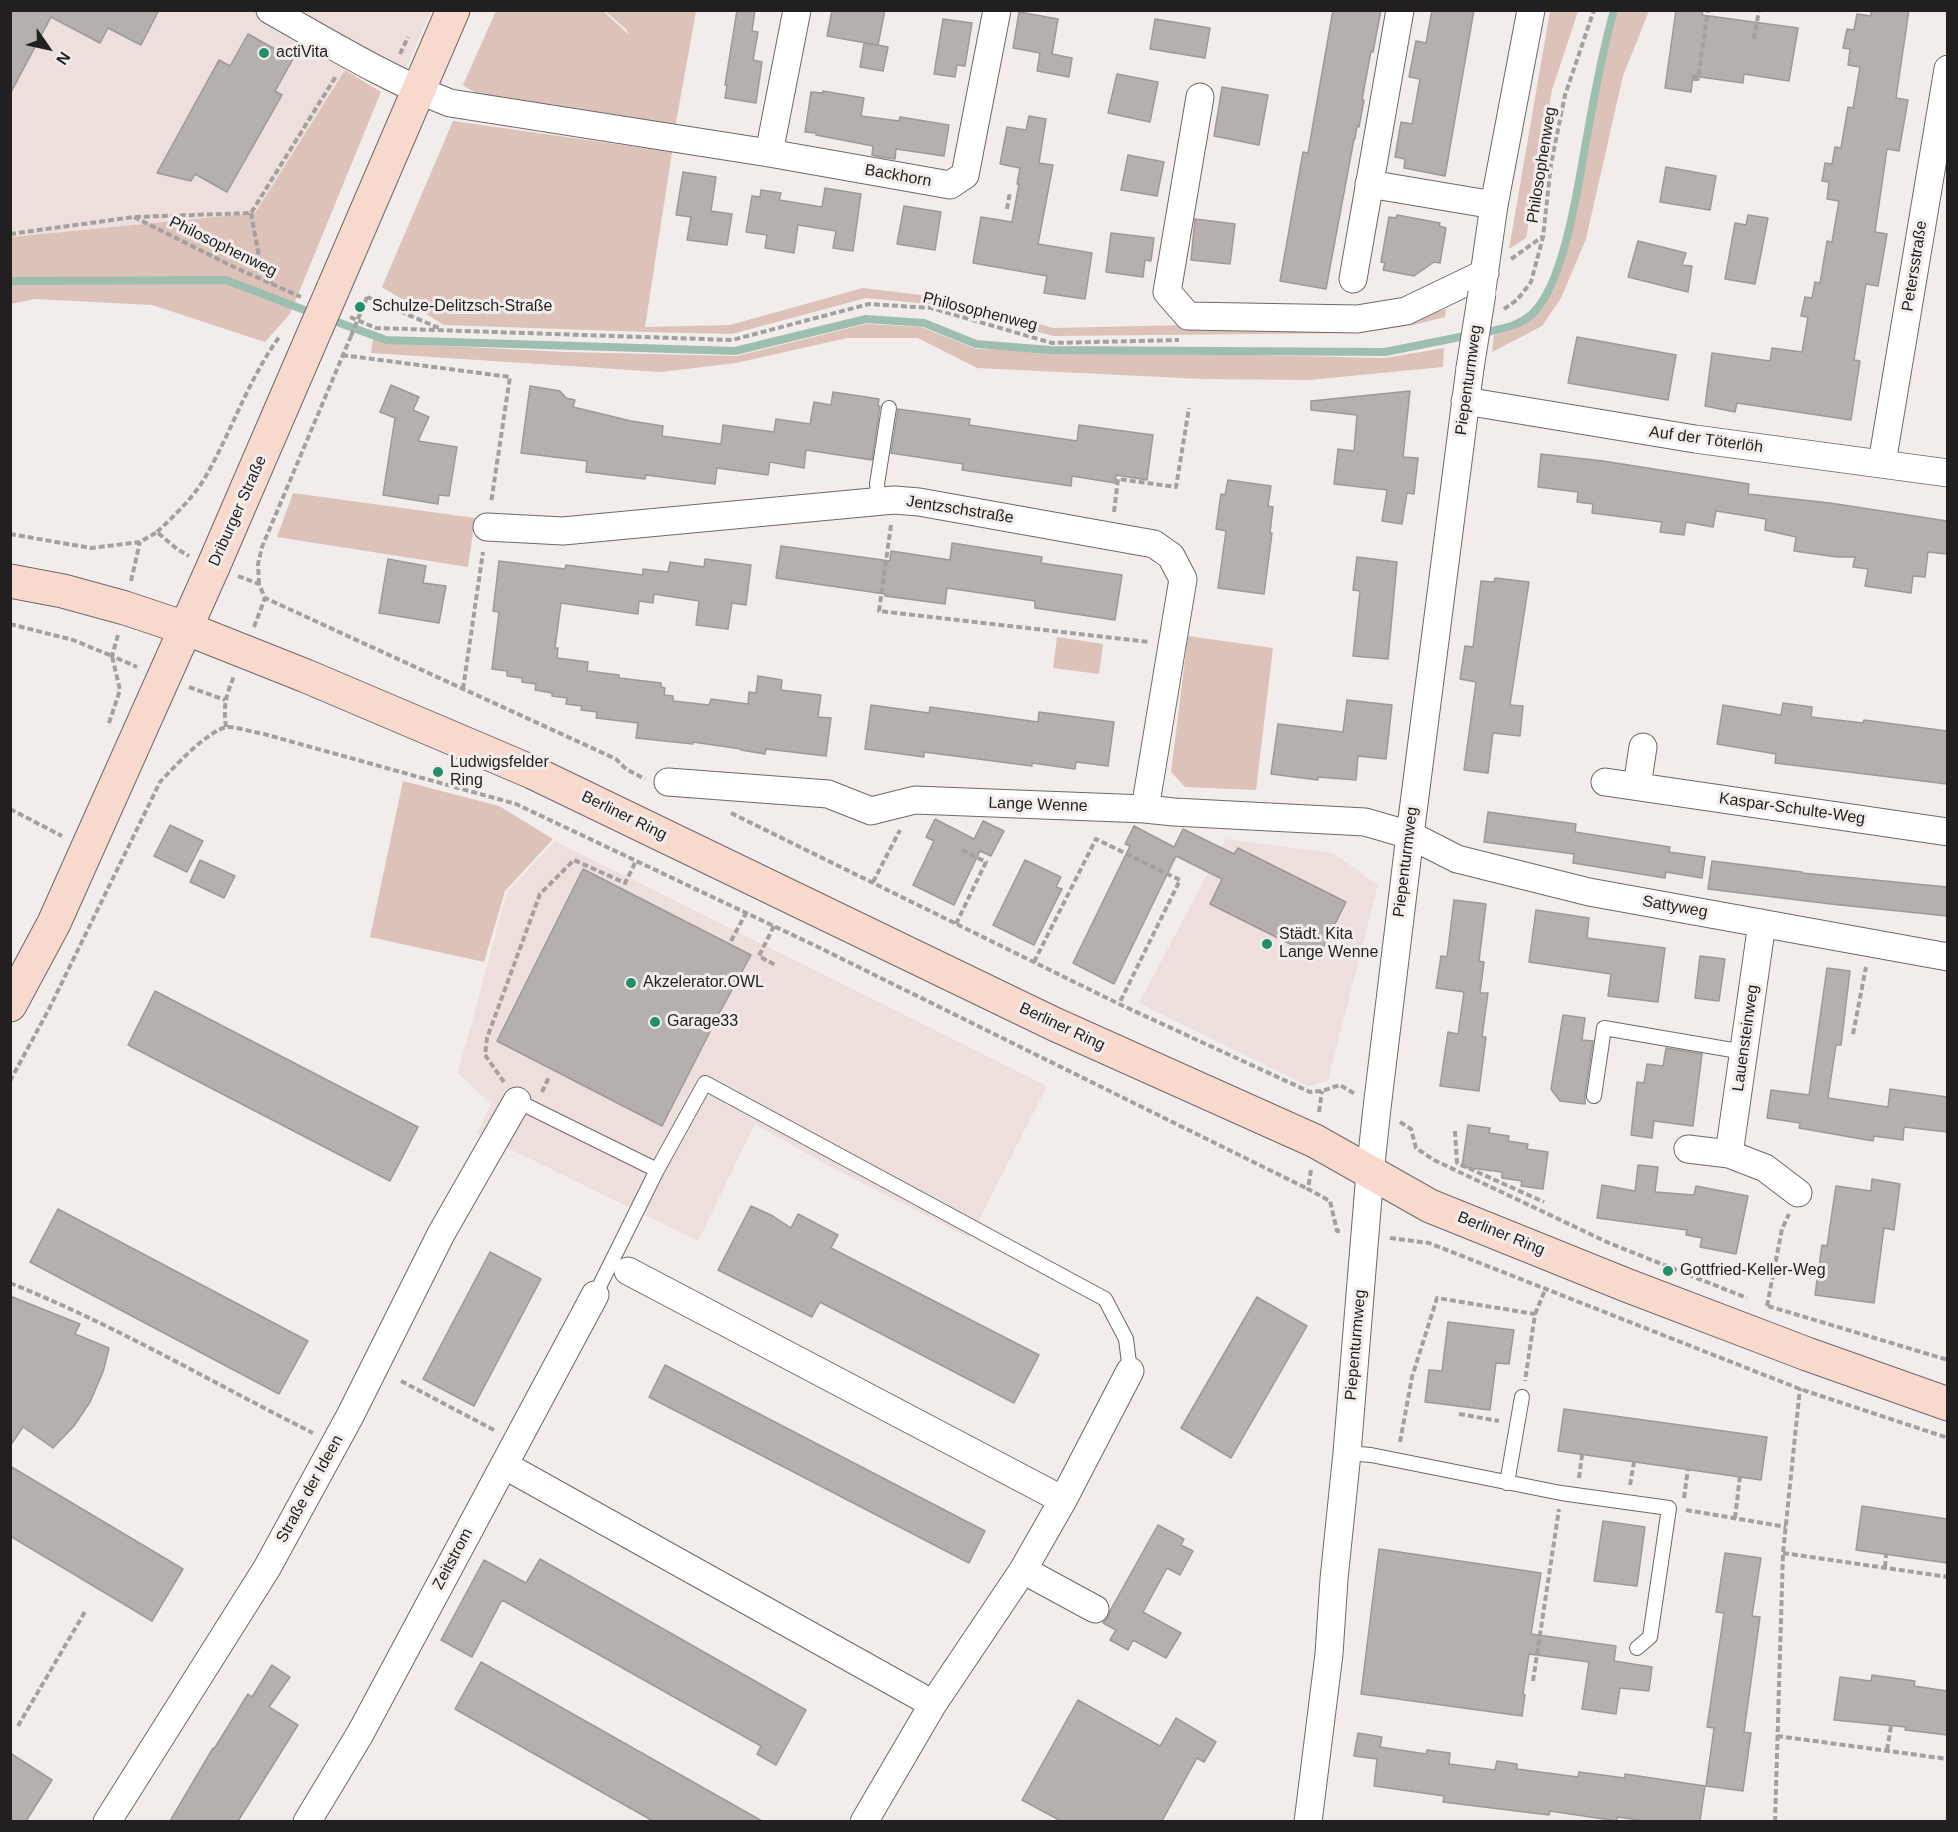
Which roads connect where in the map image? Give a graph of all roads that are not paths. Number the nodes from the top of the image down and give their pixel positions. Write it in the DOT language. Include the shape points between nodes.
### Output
graph roads {
  1 [pos="270,10"];
  2 [pos="453,10"];
  3 [pos="797,10"];
  4 [pos="997,10"];
  5 [pos="1400,10"];
  6 [pos="1531,10"];
  7 [pos="1947,69"];
  8 [pos="404,84"];
  9 [pos="1200,97"];
  10 [pos="769,153"];
  11 [pos="1369,184"];
  12 [pos="1494,205"];
  13 [pos="1484,277"];
  14 [pos="1353,279"];
  15 [pos="1465,401"];
  16 [pos="889,408"];
  17 [pos="1882,463"];
  18 [pos="1947,472"];
  19 [pos="887,501"];
  20 [pos="487,527"];
  21 [pos="10,581"];
  22 [pos="185,628"];
  23 [pos="1643,747"];
  24 [pos="668,782"];
  25 [pos="1605,782"];
  26 [pos="1637,786"];
  27 [pos="1145,808"];
  28 [pos="1947,832"];
  29 [pos="1410,835"];
  30 [pos="1762,923"];
  31 [pos="1947,957"];
  32 [pos="10,1005"];
  33 [pos="1744,1052"];
  34 [pos="1594,1096"];
  35 [pos="517,1101"];
  36 [pos="1688,1149"];
  37 [pos="1729,1154"];
  38 [pos="657,1170"];
  39 [pos="1370,1173"];
  40 [pos="1798,1193"];
  41 [pos="628,1270"];
  42 [pos="595,1295"];
  43 [pos="1130,1371"];
  44 [pos="1522,1397"];
  45 [pos="1947,1404"];
  46 [pos="1347,1453"];
  47 [pos="504,1465"];
  48 [pos="1507,1483"];
  49 [pos="1063,1500"];
  50 [pos="1023,1570"];
  51 [pos="1095,1609"];
  52 [pos="1637,1648"];
  53 [pos="933,1704"];
  54 [pos="107,1821"];
  55 [pos="307,1821"];
  56 [pos="864,1821"];
  57 [pos="1311,1821"];
  1 -- 8 [label="street"];
  2 -- 8 [label="main road, Driburger Straße"];
  3 -- 10 [label="street"];
  4 -- 10 [label="street, Backhorn" via="965,175 950,185"];
  5 -- 11 [label="street"];
  6 -- 12 [label="street, Piepenturmweg"];
  7 -- 17 [label="street, Petersstraße"];
  8 -- 10 [label="street, Backhorn" via="450,103"];
  8 -- 22 [label="main road, Driburger Straße, bridge" via="318,293 317,326"];
  9 -- 13 [label="street" via="1167,292 1188,316 1357,319 1406,311"];
  11 -- 12 [label="street"];
  11 -- 14 [label="street"];
  12 -- 13 [label="street, Piepenturmweg"];
  13 -- 15 [label="street, Piepenturmweg, bridge"];
  15 -- 17 [label="street, Auf der Töterlöh" via="1689,438"];
  15 -- 29 [label="street, Piepenturmweg"];
  16 -- 19 [label="lane" via="877,484"];
  17 -- 18 [label="street, Auf der Töterlöh"];
  19 -- 20 [label="street, Jentzschstraße" via="563,531"];
  19 -- 27 [label="street, Jentzschstraße" via="919,502 1154,544 1171,556 1183,579"];
  21 -- 22 [label="main road" via="63,591"];
  22 -- 32 [label="main road, Driburger Straße" via="54,923"];
  22 -- 39 [label="main road, Berliner Ring" via="532,772 1054,1024 1315,1141"];
  23 -- 26 [label="street"];
  24 -- 27 [label="street, Lange Wenne" via="828,794 871,811 915,800"];
  25 -- 26 [label="street, Kaspar-Schulte-Weg"];
  26 -- 28 [label="street, Kaspar-Schulte-Weg"];
  27 -- 29 [label="street, Lange Wenne" via="1365,822"];
  29 -- 30 [label="street, Sattyweg" via="1457,859 1578,890"];
  29 -- 39 [label="street, Piepenturmweg"];
  30 -- 31 [label="street, Sattyweg"];
  30 -- 33 [label="street, Lauensteinweg"];
  33 -- 34 [label="lane" via="1604,1028"];
  33 -- 37 [label="street, Lauensteinweg"];
  35 -- 38 [label="lane"];
  35 -- 54 [label="street, Straße der Ideen" via="441,1234 350,1416 267,1568"];
  36 -- 37 [label="street"];
  37 -- 40 [label="street" via="1765,1168"];
  38 -- 42 [label="lane"];
  38 -- 43 [label="lane" via="705,1083 1105,1299 1126,1339"];
  39 -- 45 [label="main road, Berliner Ring" via="1430,1206 1626,1285"];
  39 -- 46 [label="street, Piepenturmweg"];
  41 -- 49 [label="street"];
  42 -- 47 [label="street, Zeitstrom"];
  43 -- 49 [label="street"];
  44 -- 48 [label="lane"];
  46 -- 48 [label="lane"];
  46 -- 57 [label="street, Piepenturmweg"];
  47 -- 53 [label="street"];
  47 -- 55 [label="street, Zeitstrom" via="360,1734"];
  48 -- 52 [label="lane" via="1676,1509 1650,1637"];
  49 -- 50 [label="street"];
  50 -- 51 [label="street"];
  50 -- 53 [label="street"];
  53 -- 56 [label="street"];
}
